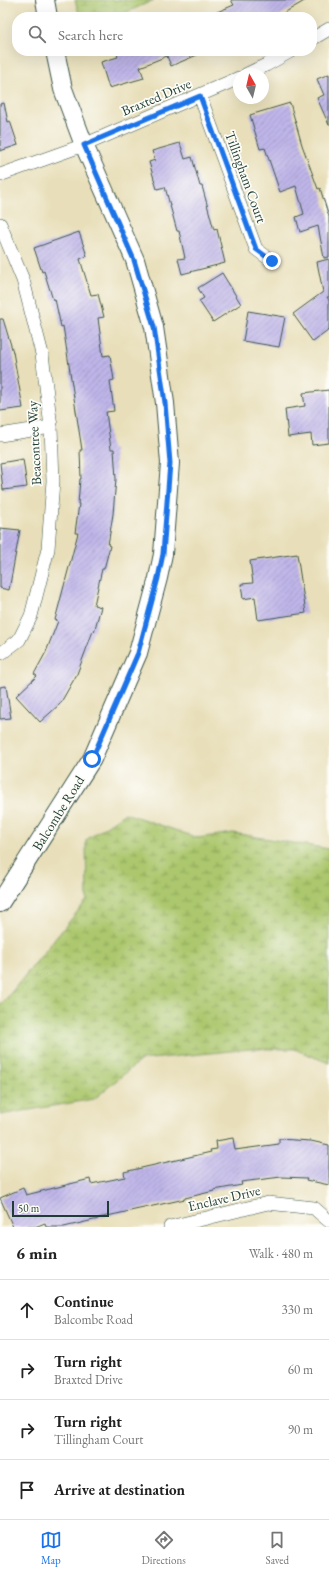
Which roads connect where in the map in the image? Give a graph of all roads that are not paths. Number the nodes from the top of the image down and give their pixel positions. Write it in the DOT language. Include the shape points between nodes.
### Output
graph roads {
  1 [pos="45,0"];
  2 [pos="47,12"];
  3 [pos="329,29"];
  4 [pos="317,36"];
  5 [pos="56,56"];
  6 [pos="282,56"];
  7 [pos="259,68"];
  8 [pos="233,81"];
  9 [pos="200,96"];
  10 [pos="84,145"];
  11 [pos="0,175"];
  12 [pos="0,224"];
  13 [pos="272,261"];
  14 [pos="51,427"];
  15 [pos="0,435"];
  16 [pos="0,653"];
  17 [pos="0,903"];
  18 [pos="329,1221"];
  19 [pos="170,1227"];
  1 -- 2 [label="street"];
  3 -- 4 [label="street"];
  5 -- 10 [label="street, Balcombe Road" via="63,89"];
  6 -- 7 [label="street"];
  8 -- 9 [label="street, Braxted Drive"];
  9 -- 10 [label="street, Braxted Drive"];
  9 -- 13 [label="street, Tillingham Court" via="256,249"];
  10 -- 11 [label="street, Braxted Drive"];
  10 -- 17 [label="street, Balcombe Road" via="134,260 154,327 165,403 170,463 163,554 138,653 92,759"];
  12 -- 14 [label="street, Beacontree Way" via="25,287 42,354"];
  14 -- 15 [label="street"];
  14 -- 16 [label="street, Beacontree Way" via="53,481 48,549 31,616 19,640"];
  18 -- 19 [label="street, Enclave Drive" via="314,1208 268,1203"];
}
